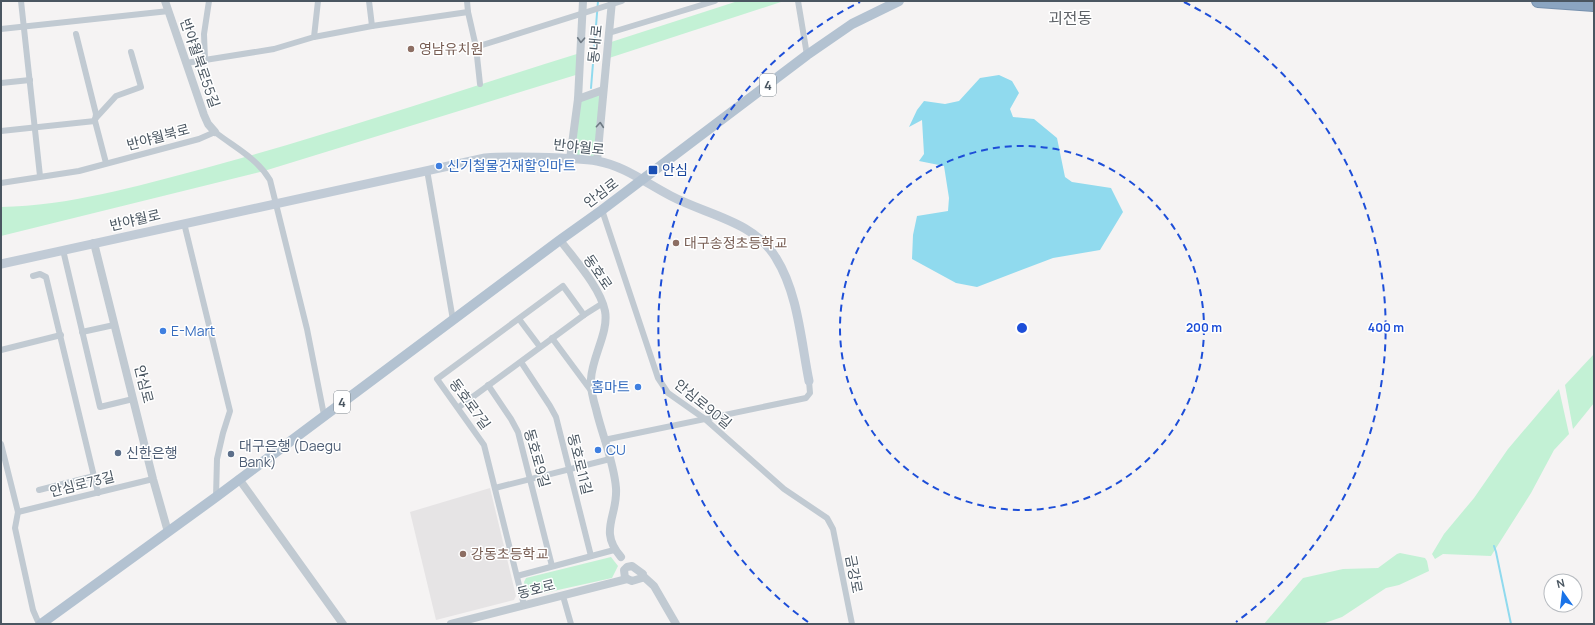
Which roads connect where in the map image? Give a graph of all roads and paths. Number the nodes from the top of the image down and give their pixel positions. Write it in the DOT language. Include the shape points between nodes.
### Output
graph roads {
  1 [pos="21,1"];
  2 [pos="165,1"];
  3 [pos="209,1"];
  4 [pos="318,1"];
  5 [pos="369,1"];
  6 [pos="467,1"];
  7 [pos="583,1"];
  8 [pos="622,1"];
  9 [pos="714,1"];
  10 [pos="798,1"];
  11 [pos="899,1"];
  12 [pos="1538,1"];
  13 [pos="611,3"];
  14 [pos="1594,5"];
  15 [pos="169,12"];
  16 [pos="468,12"];
  17 [pos="582,14"];
  18 [pos="24,26"];
  19 [pos="372,26"];
  20 [pos="1,28"];
  21 [pos="609,33"];
  22 [pos="76,34"];
  23 [pos="314,37"];
  24 [pos="476,47"];
  25 [pos="131,52"];
  26 [pos="807,55"];
  27 [pos="205,60"];
  28 [pos="186,63"];
  29 [pos="30,80"];
  30 [pos="1,83"];
  31 [pos="480,84"];
  32 [pos="603,90"];
  33 [pos="578,98"];
  34 [pos="95,120"];
  35 [pos="35,127"];
  36 [pos="1,131"];
  37 [pos="214,132"];
  38 [pos="570,159"];
  39 [pos="597,161"];
  40 [pos="106,164"];
  41 [pos="427,170"];
  42 [pos="40,176"];
  43 [pos="643,179"];
  44 [pos="1,183"];
  45 [pos="276,204"];
  46 [pos="602,210"];
  47 [pos="184,224"];
  48 [pos="560,240"];
  49 [pos="94,243"];
  50 [pos="63,250"];
  51 [pos="1,264"];
  52 [pos="33,276"];
  53 [pos="603,303"];
  54 [pos="584,315"];
  55 [pos="519,319"];
  56 [pos="453,320"];
  57 [pos="114,324"];
  58 [pos="82,332"];
  59 [pos="61,335"];
  60 [pos="552,338"];
  61 [pos="540,347"];
  62 [pos="1,350"];
  63 [pos="521,362"];
  64 [pos="809,381"];
  65 [pos="488,385"];
  66 [pos="592,392"];
  67 [pos="133,399"];
  68 [pos="459,407"];
  69 [pos="324,415"];
  70 [pos="705,419"];
  71 [pos="604,440"];
  72 [pos="1,444"];
  73 [pos="610,460"];
  74 [pos="569,469"];
  75 [pos="94,476"];
  76 [pos="153,479"];
  77 [pos="239,479"];
  78 [pos="531,480"];
  79 [pos="495,488"];
  80 [pos="39,490"];
  81 [pos="98,493"];
  82 [pos="216,496"];
  83 [pos="18,512"];
  84 [pos="833,529"];
  85 [pos="168,532"];
  86 [pos="614,550"];
  87 [pos="591,556"];
  88 [pos="552,566"];
  89 [pos="629,567"];
  90 [pos="517,576"];
  91 [pos="643,576"];
  92 [pos="627,579"];
  93 [pos="563,596"];
  94 [pos="524,605"];
  95 [pos="44,623"];
  96 [pos="343,624"];
  97 [pos="451,624"];
  98 [pos="571,624"];
  99 [pos="676,624"];
  100 [pos="852,624"];
  1 -- 18 [label="street"];
  2 -- 15 [label="street, 반야월북로55길"];
  3 -- 27 [label="street" via="204,34"];
  4 -- 23 [label="street"];
  5 -- 19 [label="street"];
  6 -- 16 [label="street"];
  7 -- 17 [label="street"];
  8 -- 13 [label="street"];
  9 -- 21 [label="street"];
  10 -- 26 [label="street"];
  11 -- 26 [label="main road, 안심로 / 4" via="852,24"];
  12 -- 14 [label="highway"];
  13 -- 17 [label="street"];
  13 -- 21 [label="street, 동내로"];
  15 -- 18 [label="street"];
  15 -- 28 [label="street, 반야월북로55길"];
  16 -- 19 [label="street"];
  16 -- 24 [label="street"];
  17 -- 24 [label="street"];
  17 -- 33 [label="street, one-way"];
  18 -- 20 [label="street"];
  18 -- 29 [label="street"];
  19 -- 23 [label="street"];
  21 -- 32 [label="street, 동내로"];
  22 -- 34 [label="street" via="96,114"];
  23 -- 27 [label="street" via="274,49"];
  24 -- 31 [label="street"];
  25 -- 34 [label="street" via="141,87 116,96"];
  26 -- 43 [label="main road, 안심로 / 4"];
  27 -- 28 [label="street"];
  28 -- 37 [label="street, 반야월북로55길" via="204,115"];
  29 -- 30 [label="street"];
  29 -- 35 [label="street"];
  32 -- 33 [label="street"];
  39 -- 32 [label="street, 동내로, one-way"];
  33 -- 38 [label="street"];
  34 -- 35 [label="street"];
  34 -- 40 [label="street"];
  35 -- 36 [label="street"];
  35 -- 42 [label="street"];
  37 -- 40 [label="street, 반야월북로" via="199,139"];
  37 -- 45 [label="street" via="263,168 270,180"];
  38 -- 39 [label="main road, 반야월로"];
  38 -- 41 [label="main road, 반야월로" via="514,156 485,158"];
  39 -- 43 [label="main road, 반야월로" via="615,165"];
  40 -- 42 [label="street, 반야월북로"];
  41 -- 45 [label="main road, 반야월로"];
  41 -- 56 [label="street"];
  42 -- 44 [label="street, 반야월북로"];
  43 -- 46 [label="main road, 안심로 / 4"];
  43 -- 64 [label="main road, 반야월로" via="671,196 738,224 762,240 776,257 791,289"];
  45 -- 47 [label="main road, 반야월로"];
  45 -- 69 [label="street" via="307,329"];
  46 -- 48 [label="main road, 안심로 / 4"];
  46 -- 70 [label="street, 안심로90길" via="658,378 668,392"];
  47 -- 49 [label="main road, 반야월로"];
  47 -- 82 [label="street" via="230,411 217,459"];
  48 -- 53 [label="street, 동호로" via="599,293"];
  48 -- 56 [label="main road, 안심로 / 4"];
  49 -- 50 [label="main road, 반야월로"];
  49 -- 57 [label="street, 안심로"];
  50 -- 51 [label="main road, 반야월로"];
  50 -- 58 [label="street"];
  52 -- 59 [label="street" via="40,274 46,277"];
  53 -- 54 [label="street"];
  53 -- 66 [label="street, 동호로" via="604,327 594,362"];
  54 -- 55 [label="street, 동호로7길" via="563,286"];
  54 -- 60 [label="street"];
  55 -- 61 [label="street"];
  55 -- 68 [label="street, 동호로7길" via="437,379"];
  56 -- 69 [label="main road, 안심로 / 4"];
  57 -- 58 [label="street"];
  57 -- 67 [label="street, 안심로"];
  58 -- 67 [label="street" via="100,407"];
  59 -- 62 [label="street"];
  59 -- 75 [label="street"];
  60 -- 61 [label="street"];
  60 -- 66 [label="street, 동호로"];
  61 -- 63 [label="street"];
  63 -- 65 [label="street"];
  63 -- 74 [label="street, 동호로11길" via="556,417"];
  64 -- 70 [label="street" via="810,393 806,398"];
  65 -- 68 [label="street"];
  65 -- 78 [label="street, 동호로9길" via="518,432"];
  66 -- 71 [label="street, 동호로"];
  67 -- 76 [label="street, 안심로"];
  68 -- 79 [label="street, 동호로7길" via="484,445"];
  69 -- 77 [label="main road, 안심로 / 4"];
  70 -- 71 [label="street"];
  70 -- 84 [label="street, 안심로90길" via="784,489 827,518"];
  71 -- 73 [label="street, 동호로"];
  72 -- 83 [label="street"];
  73 -- 74 [label="street"];
  73 -- 86 [label="street, 동호로" via="616,490 609,530"];
  74 -- 78 [label="street"];
  74 -- 87 [label="street, 동호로11길"];
  75 -- 80 [label="street"];
  75 -- 81 [label="street"];
  76 -- 81 [label="street, 안심로73길"];
  76 -- 85 [label="street, 안심로"];
  77 -- 82 [label="main road, 안심로 / 4"];
  77 -- 96 [label="street"];
  78 -- 79 [label="street"];
  78 -- 88 [label="street, 동호로9길"];
  79 -- 90 [label="street, 동호로7길"];
  81 -- 83 [label="street, 안심로73길"];
  82 -- 85 [label="main road, 안심로 / 4"];
  83 -- 95 [label="street" via="15,528 33,610"];
  84 -- 100 [label="street, 금강로"];
  85 -- 95 [label="main road, 안심로 / 4"];
  86 -- 87 [label="street"];
  86 -- 89 [label="street" via="626,558"];
  87 -- 88 [label="street"];
  88 -- 90 [label="street"];
  89 -- 91 [label="street" via="641,571"];
  89 -- 92 [label="street" via="624,575"];
  90 -- 94 [label="street, 동호로7길"];
  91 -- 92 [label="street, 동호로" via="632,581"];
  91 -- 99 [label="street" via="654,586"];
  92 -- 93 [label="street, 동호로"];
  93 -- 94 [label="street, 동호로"];
  93 -- 98 [label="street"];
  94 -- 97 [label="street, 동호로"];
}
